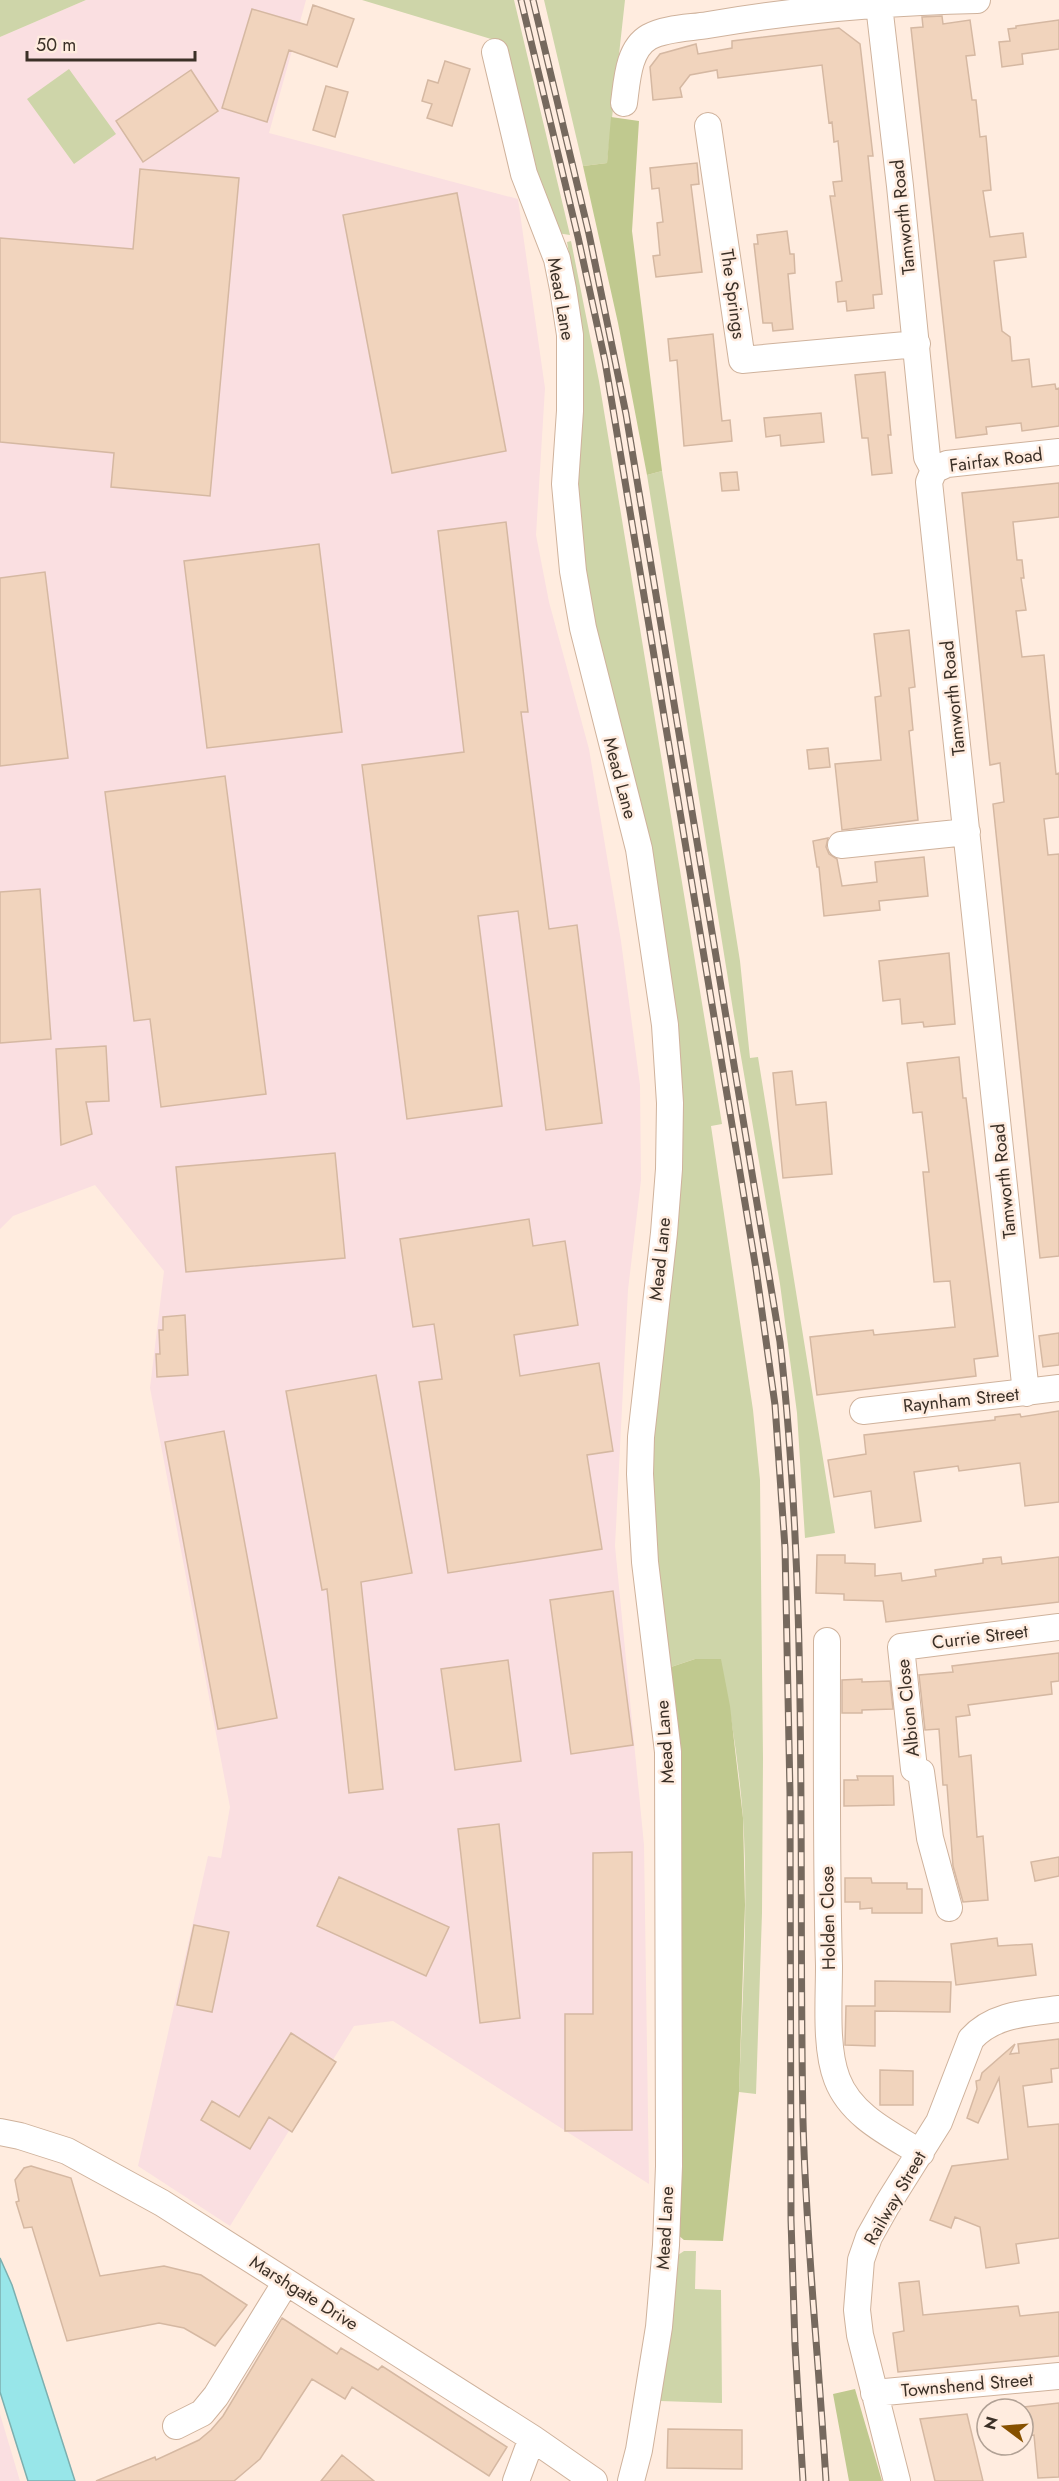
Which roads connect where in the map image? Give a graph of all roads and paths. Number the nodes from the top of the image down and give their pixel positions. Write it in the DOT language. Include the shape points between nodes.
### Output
graph roads {
  1 [pos="977,0"];
  2 [pos="879,5"];
  3 [pos="495,52"];
  4 [pos="624,103"];
  5 [pos="708,126"];
  6 [pos="917,344"];
  7 [pos="1059,452"];
  8 [pos="934,470"];
  9 [pos="967,832"];
  10 [pos="841,845"];
  11 [pos="1059,1388"];
  12 [pos="1026,1393"];
  13 [pos="863,1411"];
  14 [pos="1059,1627"];
  15 [pos="827,1641"];
  16 [pos="901,1647"];
  17 [pos="949,1908"];
  18 [pos="1059,2009"];
  19 [pos="0,2132"];
  20 [pos="921,2153"];
  21 [pos="286,2282"];
  22 [pos="1059,2376"];
  23 [pos="874,2393"];
  24 [pos="176,2426"];
  25 [pos="532,2438"];
  26 [pos="516,2481"];
  27 [pos="594,2481"];
  28 [pos="630,2481"];
  29 [pos="897,2481"];
  1 -- 2 [label="street"];
  2 -- 4 [label="street" via="742,19 648,37 630,63"];
  2 -- 6 [label="street, Tamworth Road"];
  3 -- 28 [label="street, Mead Lane" via="524,174 557,259 563,289 570,334 565,484 573,571 583,628 639,849 665,1024 670,1103 665,1222 640,1474 645,1562 668,1752 669,2166 659,2326 639,2450"];
  5 -- 6 [label="street, The Springs" via="742,360"];
  6 -- 8 [label="street, Tamworth Road" via="927,458"];
  7 -- 8 [label="street, Fairfax Road" via="947,464"];
  8 -- 9 [label="street, Tamworth Road" via="929,482"];
  9 -- 10 [label="street"];
  9 -- 12 [label="street, Tamworth Road"];
  11 -- 12 [label="street, Raynham Street"];
  12 -- 13 [label="street, Raynham Street"];
  14 -- 16 [label="street, Currie Street"];
  15 -- 20 [label="street, Holden Close" via="831,2051 837,2079 851,2103 875,2126"];
  16 -- 17 [label="street, Albion Close" via="914,1769 921,1772 930,1838"];
  18 -- 20 [label="street, Railway Street" via="1010,2016 979,2030 971,2039 939,2122"];
  19 -- 21 [label="street, Marshgate Drive" via="67,2151 162,2203"];
  20 -- 23 [label="street, Railway Street" via="869,2237 861,2260 857,2310"];
  21 -- 24 [label="street" via="216,2396 202,2413"];
  21 -- 25 [label="street, Marshgate Drive"];
  22 -- 23 [label="street, Townshend Street"];
  23 -- 29 [label="street, Railway Street"];
  25 -- 26 [label="street"];
  25 -- 27 [label="street, Marshgate Drive"];
}
